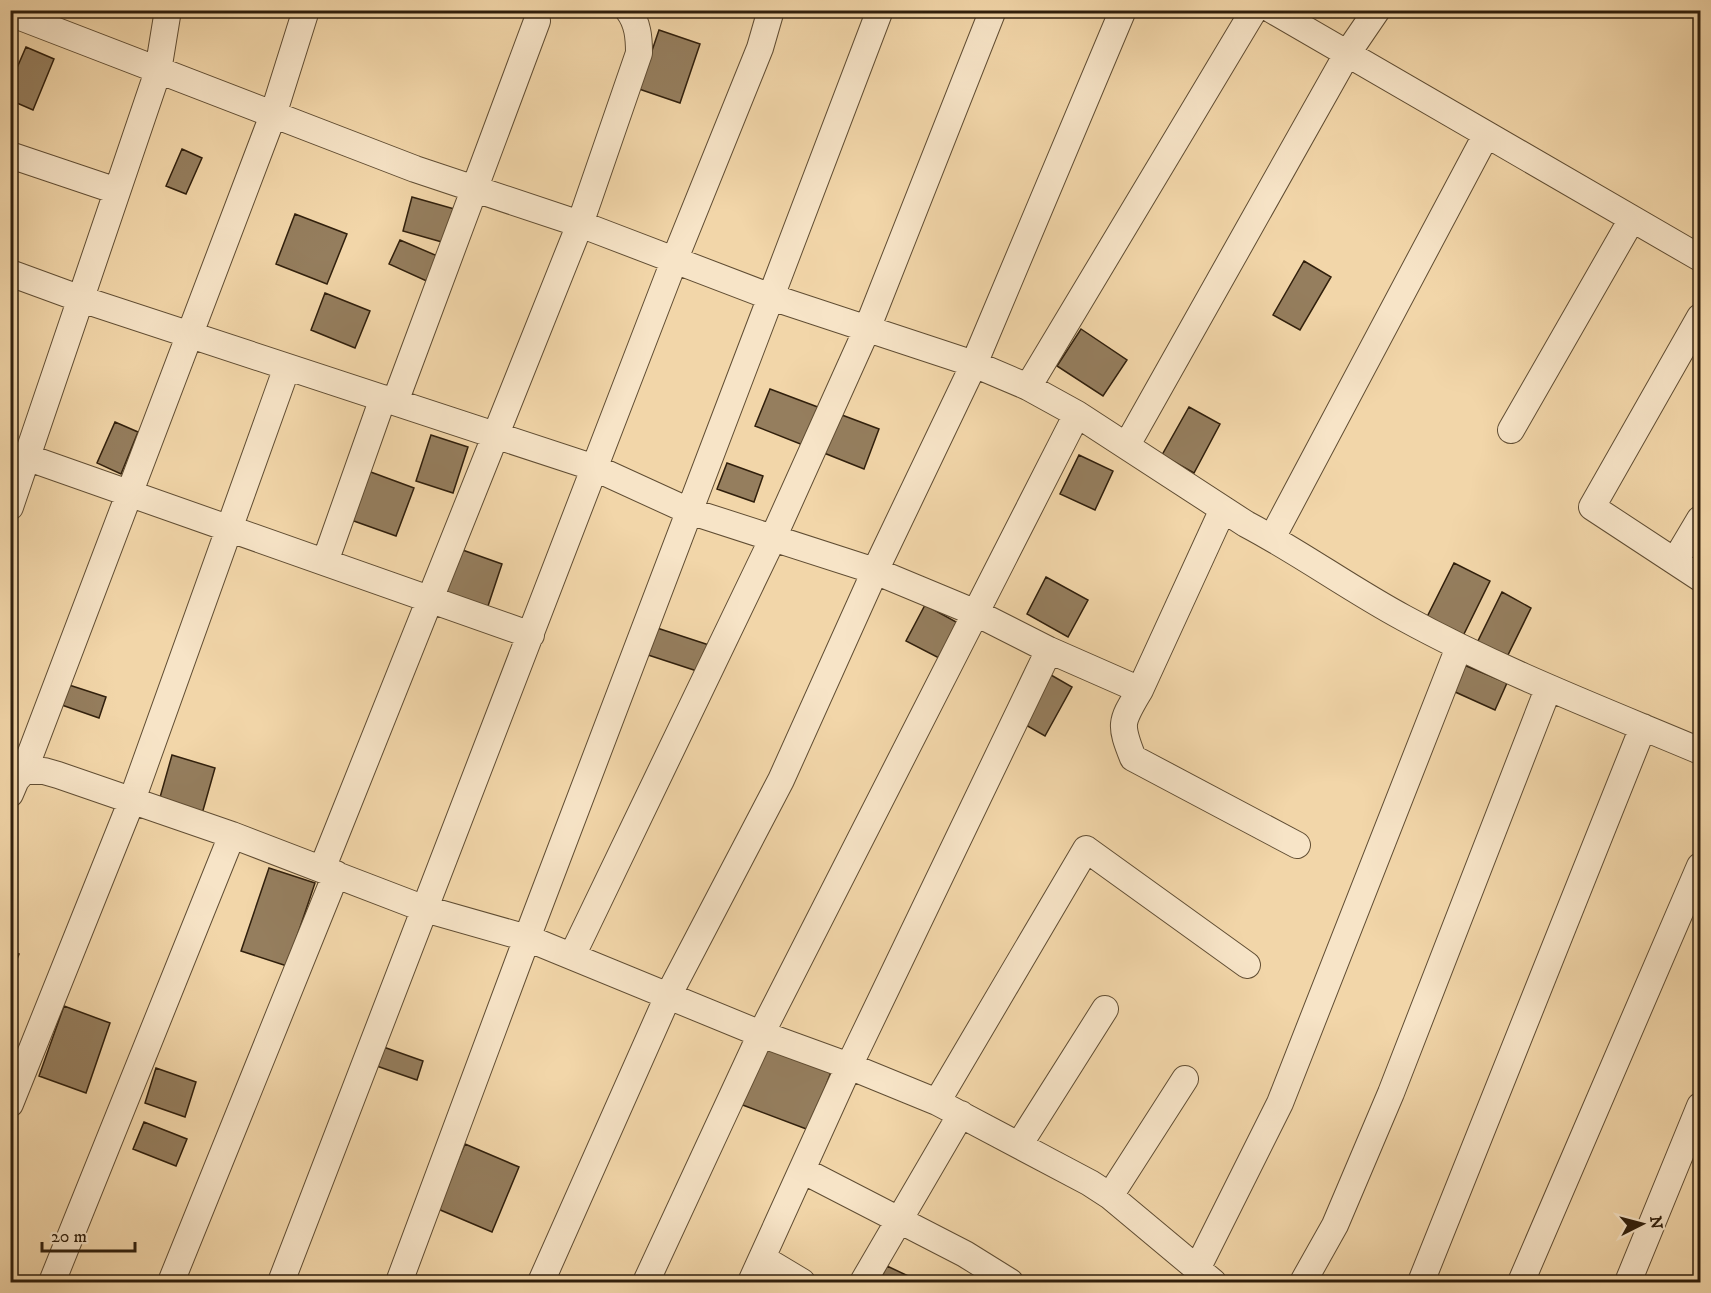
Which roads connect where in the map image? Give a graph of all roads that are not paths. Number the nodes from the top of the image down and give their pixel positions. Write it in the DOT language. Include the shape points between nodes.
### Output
graph roads {
  1 [pos="168,10"];
  2 [pos="306,10"];
  3 [pos="628,10"];
  4 [pos="771,10"];
  5 [pos="880,10"];
  6 [pos="993,10"];
  7 [pos="1123,10"];
  8 [pos="1254,10"];
  9 [pos="1272,10"];
  10 [pos="1377,10"];
  11 [pos="10,13"];
  12 [pos="537,21"];
  13 [pos="1347,54"];
  14 [pos="158,71"];
  15 [pos="273,115"];
  16 [pos="1486,135"];
  17 [pos="10,155"];
  18 [pos="475,189"];
  19 [pos="117,191"];
  20 [pos="1632,219"];
  21 [pos="580,224"];
  22 [pos="1701,258"];
  23 [pos="674,261"];
  24 [pos="10,273"];
  25 [pos="771,297"];
  26 [pos="81,299"];
  27 [pos="1701,317"];
  28 [pos="867,329"];
  29 [pos="189,334"];
  30 [pos="974,364"];
  31 [pos="287,367"];
  32 [pos="1028,387"];
  33 [pos="389,400"];
  34 [pos="1077,414"];
  35 [pos="1511,430"];
  36 [pos="495,436"];
  37 [pos="1127,446"];
  38 [pos="26,457"];
  39 [pos="595,468"];
  40 [pos="129,493"];
  41 [pos="10,507"];
  42 [pos="1223,509"];
  43 [pos="689,512"];
  44 [pos="1701,519"];
  45 [pos="230,529"];
  46 [pos="773,538"];
  47 [pos="1272,538"];
  48 [pos="1676,561"];
  49 [pos="325,562"];
  50 [pos="875,571"];
  51 [pos="1701,578"];
  52 [pos="430,599"];
  53 [pos="976,613"];
  54 [pos="531,635"];
  55 [pos="1459,646"];
  56 [pos="1049,650"];
  57 [pos="1548,688"];
  58 [pos="1140,690"];
  59 [pos="1643,727"];
  60 [pos="1701,751"];
  61 [pos="24,771"];
  62 [pos="10,794"];
  63 [pos="132,800"];
  64 [pos="232,834"];
  65 [pos="1297,845"];
  66 [pos="1701,866"];
  67 [pos="329,871"];
  68 [pos="425,909"];
  69 [pos="527,938"];
  70 [pos="572,956"];
  71 [pos="1248,965"];
  72 [pos="668,996"];
  73 [pos="1105,1009"];
  74 [pos="761,1034"];
  75 [pos="849,1066"];
  76 [pos="1185,1079"];
  77 [pos="937,1102"];
  78 [pos="10,1104"];
  79 [pos="1701,1106"];
  80 [pos="961,1114"];
  81 [pos="1019,1145"];
  82 [pos="802,1170"];
  83 [pos="1110,1196"];
  84 [pos="899,1220"];
  85 [pos="762,1258"];
  86 [pos="1205,1276"];
  87 [pos="52,1282"];
  88 [pos="171,1282"];
  89 [pos="281,1282"];
  90 [pos="399,1282"];
  91 [pos="541,1282"];
  92 [pos="646,1282"];
  93 [pos="751,1282"];
  94 [pos="802,1282"];
  95 [pos="863,1282"];
  96 [pos="1010,1282"];
  97 [pos="1303,1282"];
  98 [pos="1421,1282"];
  99 [pos="1521,1282"];
  100 [pos="1628,1282"];
  1 -- 14 [label="street"];
  2 -- 15 [label="street"];
  3 -- 21 [label="street" via="639,35 639,53"];
  4 -- 23 [label="street" via="760,48"];
  5 -- 25 [label="street"];
  6 -- 28 [label="street"];
  7 -- 30 [label="street"];
  8 -- 32 [label="street"];
  9 -- 13 [label="street"];
  10 -- 13 [label="street"];
  11 -- 14 [label="street"];
  12 -- 18 [label="street"];
  13 -- 16 [label="street"];
  13 -- 37 [label="street"];
  14 -- 15 [label="street"];
  14 -- 19 [label="street"];
  15 -- 18 [label="street"];
  15 -- 29 [label="street"];
  16 -- 20 [label="street"];
  16 -- 47 [label="street"];
  17 -- 19 [label="street"];
  18 -- 21 [label="street"];
  18 -- 33 [label="street"];
  19 -- 26 [label="street"];
  20 -- 22 [label="street"];
  20 -- 35 [label="street"];
  21 -- 23 [label="street"];
  21 -- 36 [label="street"];
  23 -- 25 [label="street"];
  23 -- 39 [label="street"];
  24 -- 26 [label="street"];
  25 -- 28 [label="street"];
  25 -- 43 [label="street"];
  26 -- 29 [label="street"];
  26 -- 38 [label="street"];
  27 -- 48 [label="street" via="1592,507"];
  28 -- 30 [label="street"];
  28 -- 46 [label="street"];
  29 -- 31 [label="street"];
  29 -- 40 [label="street"];
  30 -- 32 [label="street"];
  30 -- 50 [label="street"];
  31 -- 33 [label="street"];
  31 -- 45 [label="street"];
  32 -- 34 [label="street"];
  33 -- 36 [label="street"];
  33 -- 49 [label="street"];
  34 -- 37 [label="street"];
  34 -- 53 [label="street"];
  36 -- 39 [label="street"];
  36 -- 52 [label="street"];
  37 -- 42 [label="street"];
  38 -- 40 [label="street"];
  38 -- 41 [label="street"];
  39 -- 43 [label="street"];
  39 -- 54 [label="street"];
  40 -- 45 [label="street"];
  40 -- 61 [label="street"];
  42 -- 47 [label="street"];
  42 -- 58 [label="street"];
  43 -- 46 [label="street"];
  43 -- 69 [label="street"];
  44 -- 48 [label="street"];
  45 -- 49 [label="street"];
  45 -- 63 [label="street"];
  46 -- 50 [label="street"];
  46 -- 70 [label="street"];
  47 -- 55 [label="street" via="1402,617"];
  48 -- 51 [label="street"];
  49 -- 52 [label="street"];
  50 -- 53 [label="street"];
  50 -- 72 [label="street" via="781,780"];
  52 -- 54 [label="street"];
  52 -- 67 [label="street"];
  53 -- 56 [label="street"];
  53 -- 74 [label="street"];
  54 -- 68 [label="street"];
  55 -- 57 [label="street"];
  55 -- 86 [label="street" via="1280,1102"];
  56 -- 58 [label="street"];
  56 -- 75 [label="street"];
  57 -- 59 [label="street"];
  57 -- 97 [label="street" via="1391,1093 1335,1226"];
  58 -- 65 [label="street" via="1123,718 1133,758"];
  59 -- 60 [label="street"];
  59 -- 98 [label="street"];
  61 -- 62 [label="street"];
  61 -- 63 [label="street" via="44,771"];
  63 -- 64 [label="street"];
  63 -- 78 [label="street"];
  64 -- 67 [label="street"];
  64 -- 87 [label="street"];
  66 -- 99 [label="street"];
  67 -- 68 [label="street"];
  67 -- 88 [label="street"];
  68 -- 69 [label="street"];
  68 -- 89 [label="street"];
  69 -- 70 [label="street"];
  69 -- 90 [label="street"];
  70 -- 72 [label="street"];
  71 -- 77 [label="street" via="1086,849"];
  72 -- 74 [label="street"];
  72 -- 91 [label="street"];
  73 -- 81 [label="street"];
  74 -- 75 [label="street"];
  74 -- 92 [label="street"];
  75 -- 77 [label="street"];
  75 -- 82 [label="street"];
  76 -- 83 [label="street"];
  77 -- 80 [label="street"];
  79 -- 100 [label="street"];
  80 -- 81 [label="street"];
  80 -- 84 [label="street"];
  81 -- 83 [label="street"];
  82 -- 84 [label="street"];
  82 -- 85 [label="street"];
  83 -- 86 [label="street"];
  84 -- 95 [label="street"];
  84 -- 96 [label="street"];
  85 -- 93 [label="street"];
  85 -- 94 [label="street"];
}
